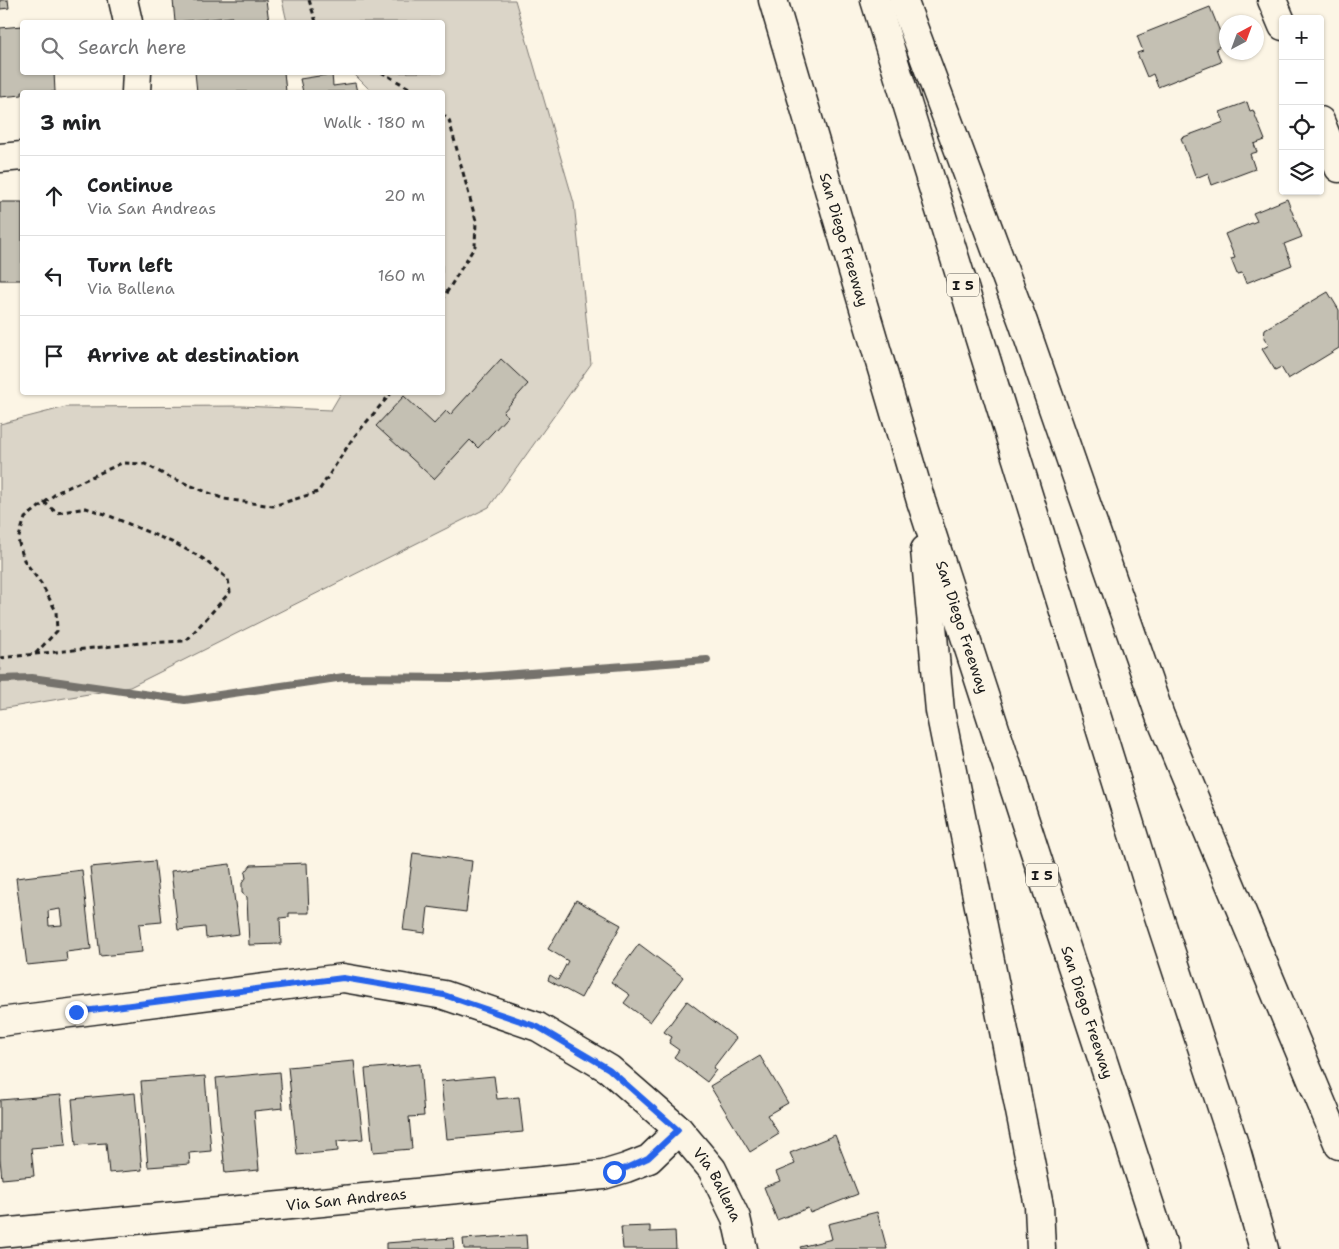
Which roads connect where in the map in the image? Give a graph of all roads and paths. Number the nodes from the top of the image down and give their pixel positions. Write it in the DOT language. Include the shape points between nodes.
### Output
graph roads {
  1 [pos="123,0"];
  2 [pos="309,0"];
  3 [pos="773,0"];
  4 [pos="875,0"];
  5 [pos="903,0"];
  6 [pos="1272,0"];
  7 [pos="1279,17"];
  8 [pos="128,20"];
  9 [pos="315,20"];
  10 [pos="137,75"];
  11 [pos="386,75"];
  12 [pos="136,90"];
  13 [pos="412,90"];
  14 [pos="445,117"];
  15 [pos="1324,130"];
  16 [pos="20,156"];
  17 [pos="0,158"];
  18 [pos="1339,168"];
  19 [pos="445,295"];
  20 [pos="389,395"];
  21 [pos="921,501"];
  22 [pos="44,502"];
  23 [pos="35,654"];
  24 [pos="0,658"];
  25 [pos="0,1022"];
  26 [pos="678,1130"];
  27 [pos="1339,1145"];
  28 [pos="1235,1147"];
  29 [pos="0,1233"];
  30 [pos="743,1249"];
  31 [pos="1041,1249"];
  32 [pos="1164,1249"];
  33 [pos="1264,1249"];
  34 [pos="1276,1249"];
  1 -- 8 [label="main road"];
  2 -- 9 [label="path"];
  3 -- 21 [label="main road, San Diego Freeway / I 5"];
  4 -- 28 [label="main road, I 5" via="1140,858"];
  5 -- 27 [label="main road" via="1023,322 1160,716"];
  6 -- 7 [label="main road"];
  10 -- 12 [label="main road"];
  11 -- 13 [label="path"];
  14 -- 19 [label="path" via="449,120 476,221 475,246"];
  15 -- 18 [label="main road"];
  16 -- 17 [label="main road"];
  20 -- 22 [label="path" via="353,438 318,492 272,506 263,505 224,499 145,464 122,463 58,492"];
  21 -- 31 [label="main road" via="940,711 1039,1206"];
  21 -- 32 [label="main road, San Diego Freeway / I 5"];
  22 -- 23 [label="path" via="25,518 18,540 24,560 56,611 57,631"];
  22 -- 23 [label="path" via="57,513 86,508 105,514 176,544 202,558 228,579 230,592 186,641"];
  23 -- 24 [label="path"];
  25 -- 26 [label="main road, Via Ballena" via="343,978 444,995 538,1027 609,1069"];
  26 -- 29 [label="main road, Via San Andreas" via="648,1158 603,1175"];
  26 -- 30 [label="main road, Via Ballena" via="712,1170 736,1218"];
  28 -- 33 [label="main road, I 5"];
  28 -- 34 [label="main road"];
}
